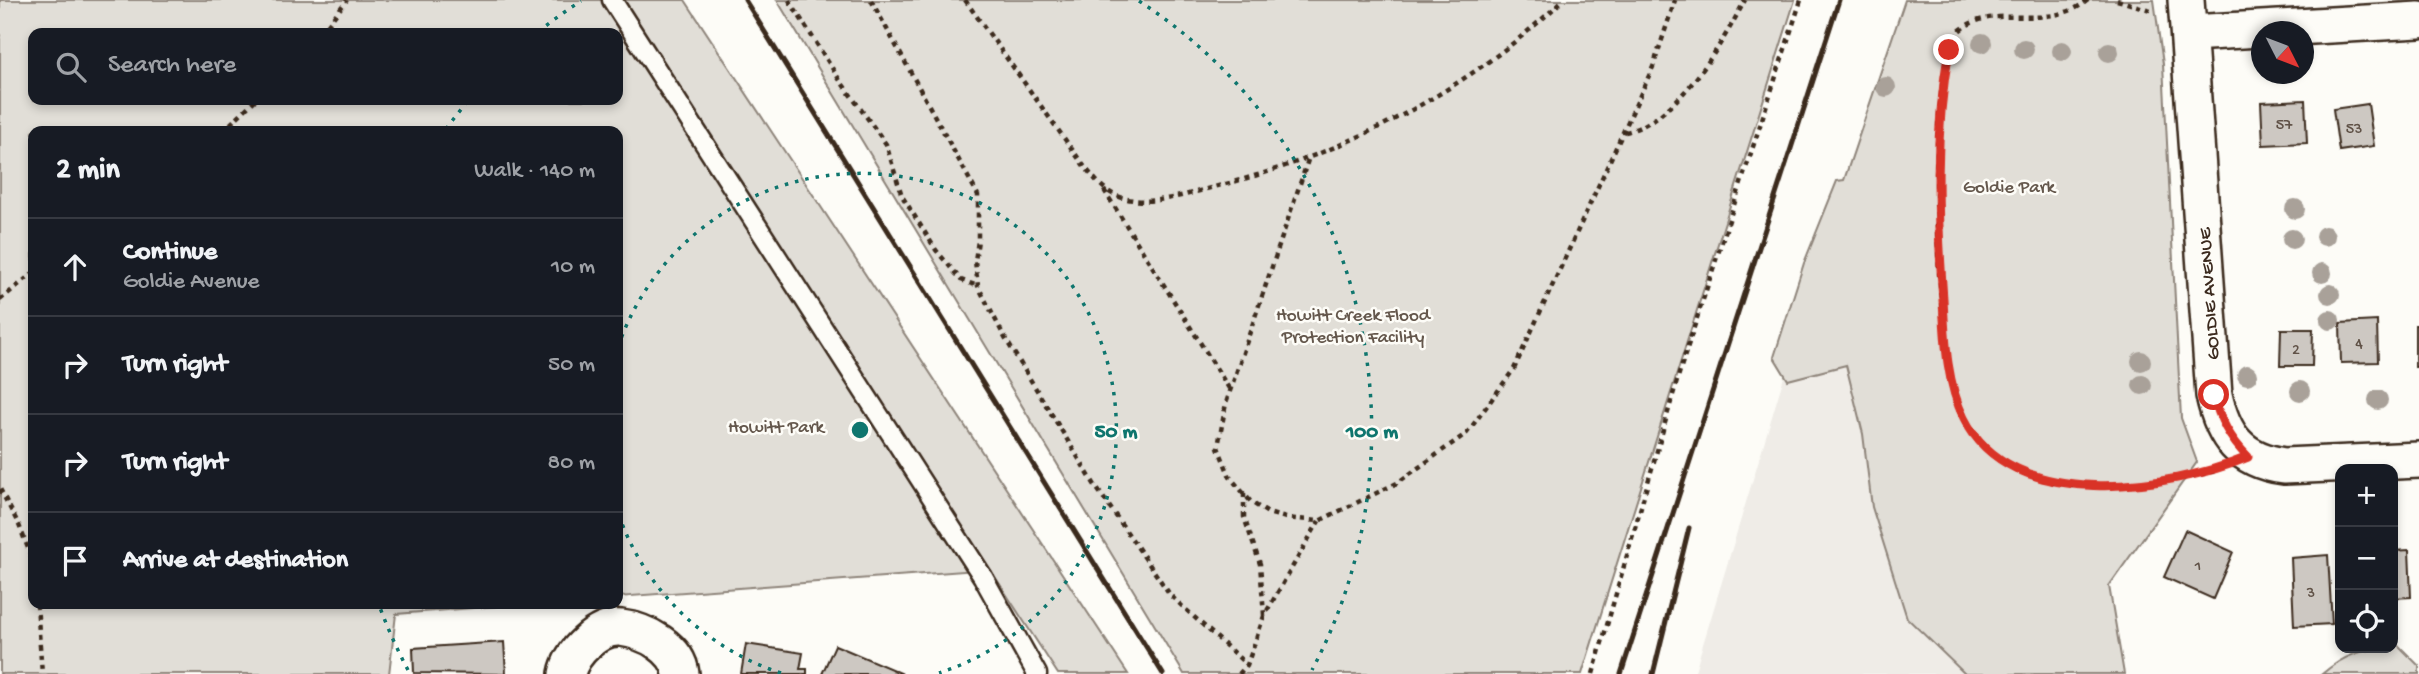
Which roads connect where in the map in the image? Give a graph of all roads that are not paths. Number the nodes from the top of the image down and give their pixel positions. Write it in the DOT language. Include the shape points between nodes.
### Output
graph roads {
  1 [pos="612,0"];
  2 [pos="2188,17"];
  3 [pos="2419,20"];
  4 [pos="2419,460"];
  5 [pos="567,674"];
  6 [pos="681,674"];
  7 [pos="1037,674"];
  1 -- 7 [label="lane" via="983,578"];
  2 -- 3 [label="street"];
  2 -- 4 [label="street, GOLDIE AVENUE" via="2218,414 2248,457 2284,466"];
  5 -- 6 [label="street" via="588,640 619,628 654,638 679,662"];
}
